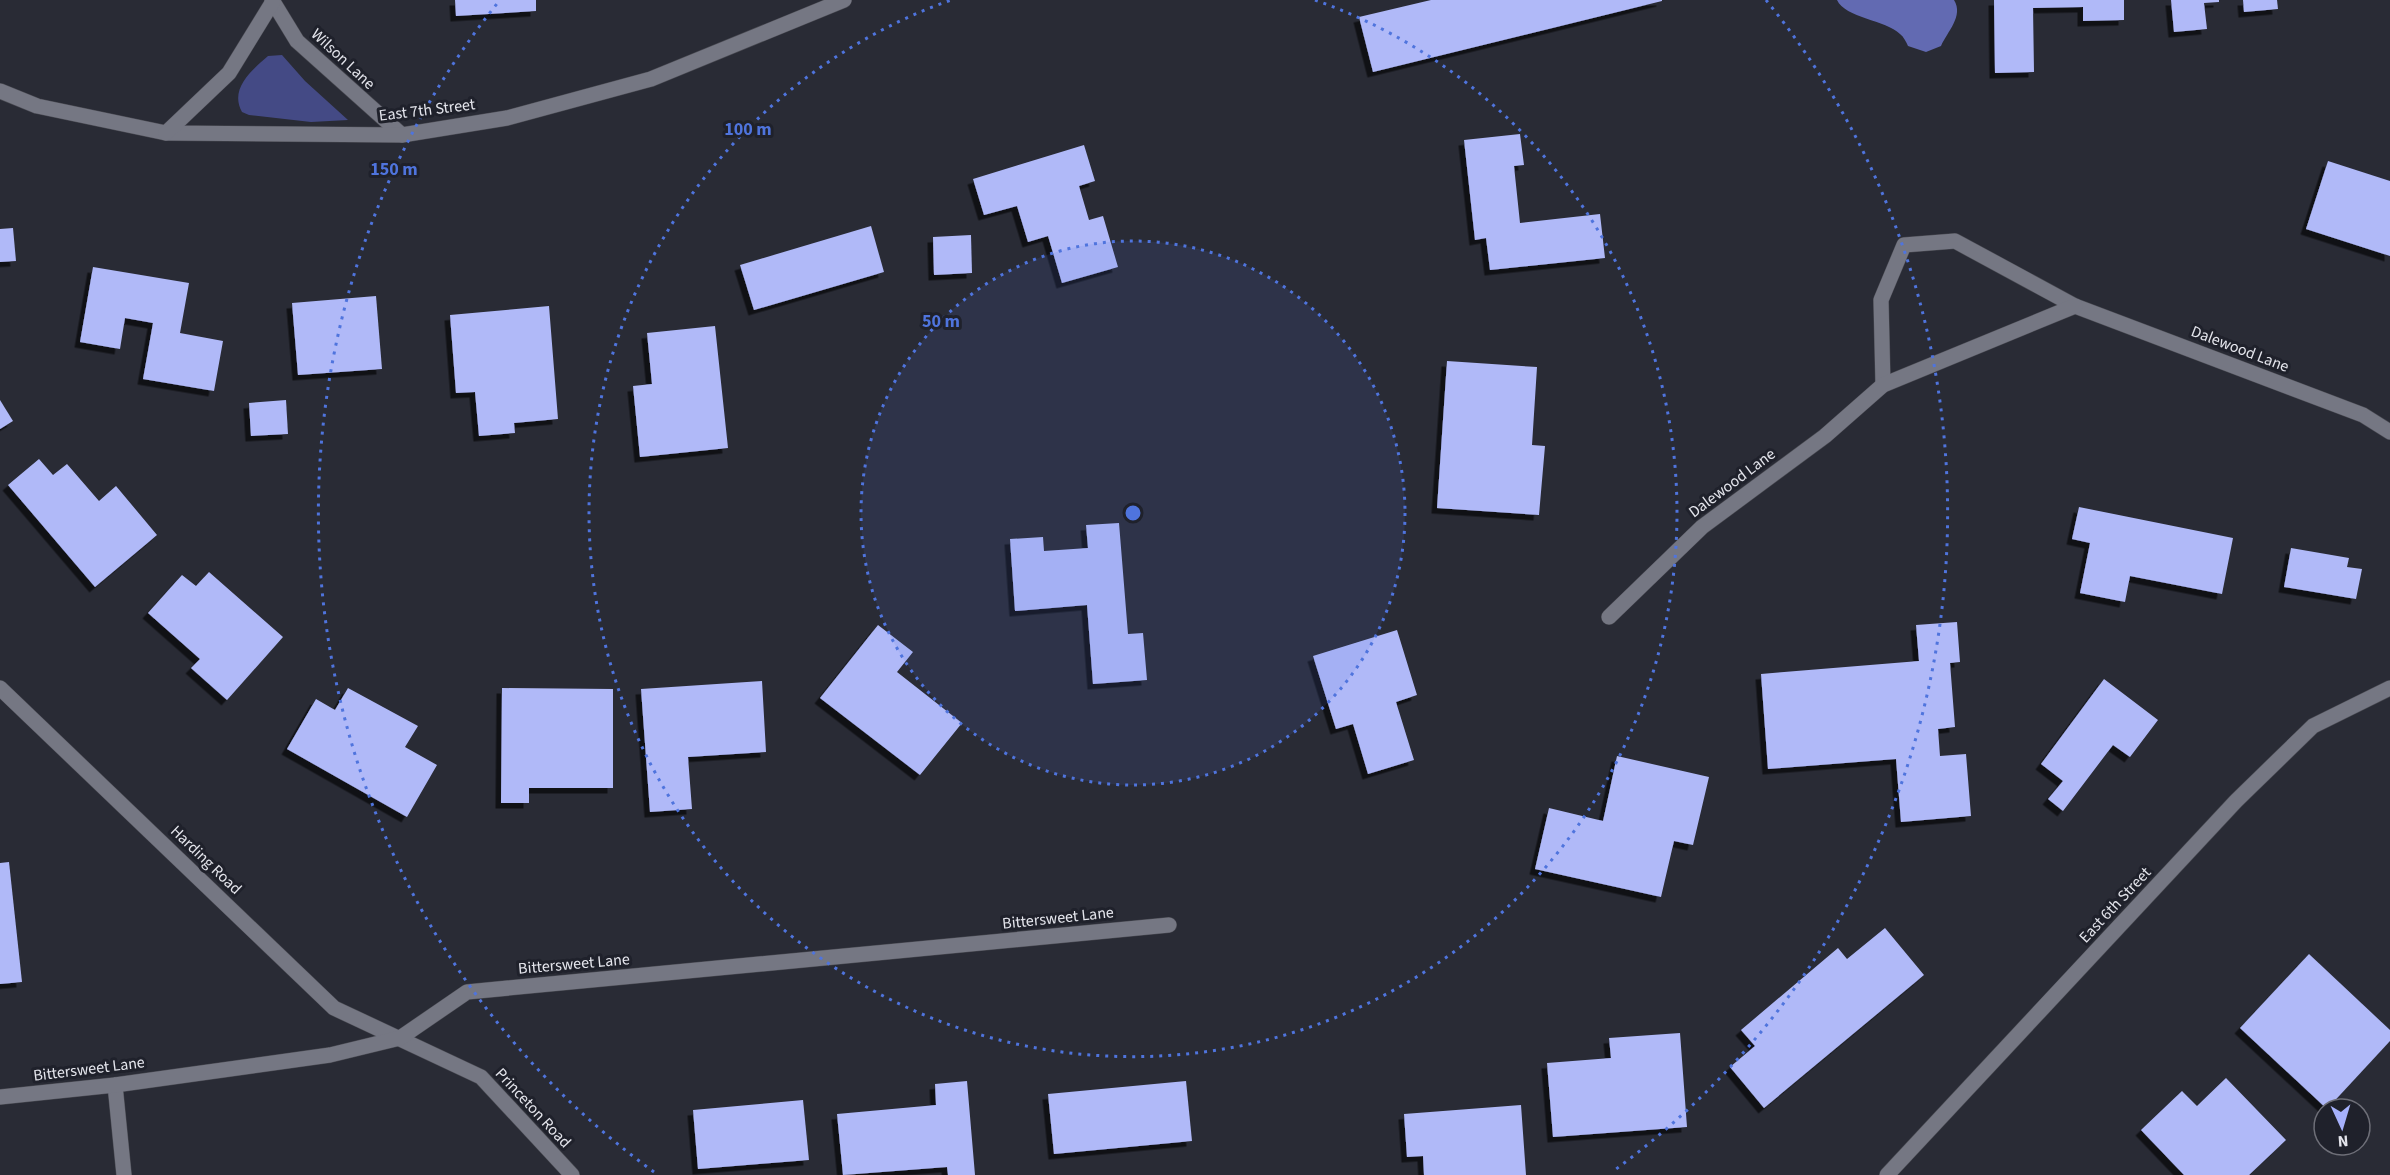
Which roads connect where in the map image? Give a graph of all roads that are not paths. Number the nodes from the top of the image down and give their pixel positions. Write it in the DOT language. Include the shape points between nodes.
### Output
graph roads {
  1 [pos="844,0"];
  2 [pos="272,2"];
  3 [pos="0,91"];
  4 [pos="166,133"];
  5 [pos="402,135"];
  6 [pos="2075,306"];
  7 [pos="1883,385"];
  8 [pos="2390,432"];
  9 [pos="1609,617"];
  10 [pos="0,688"];
  11 [pos="2390,688"];
  12 [pos="1169,925"];
  13 [pos="400,1038"];
  14 [pos="115,1085"];
  15 [pos="0,1097"];
  16 [pos="124,1175"];
  17 [pos="572,1175"];
  18 [pos="1887,1175"];
  1 -- 5 [label="street, East 7th Street" via="651,79 507,118"];
  2 -- 4 [label="street" via="229,73"];
  2 -- 5 [label="street, Wilson Lane" via="297,41"];
  3 -- 4 [label="street, East 7th Street" via="37,106"];
  4 -- 5 [label="street, East 7th Street"];
  6 -- 7 [label="street, Dalewood Lane"];
  6 -- 7 [label="street, Dalewood Lane" via="1955,241 1904,245 1881,300"];
  6 -- 8 [label="street, Dalewood Lane" via="2362,415"];
  7 -- 9 [label="street, Dalewood Lane" via="1825,436 1702,526"];
  10 -- 13 [label="street, Harding Road" via="334,1008"];
  11 -- 18 [label="street, East 6th Street" via="2313,726 2236,801"];
  12 -- 13 [label="street, Bittersweet Lane" via="466,992"];
  13 -- 14 [label="street, Bittersweet Lane" via="330,1054"];
  13 -- 17 [label="street, Princeton Road" via="481,1077"];
  14 -- 15 [label="street, Bittersweet Lane"];
  14 -- 16 [label="street"];
}
